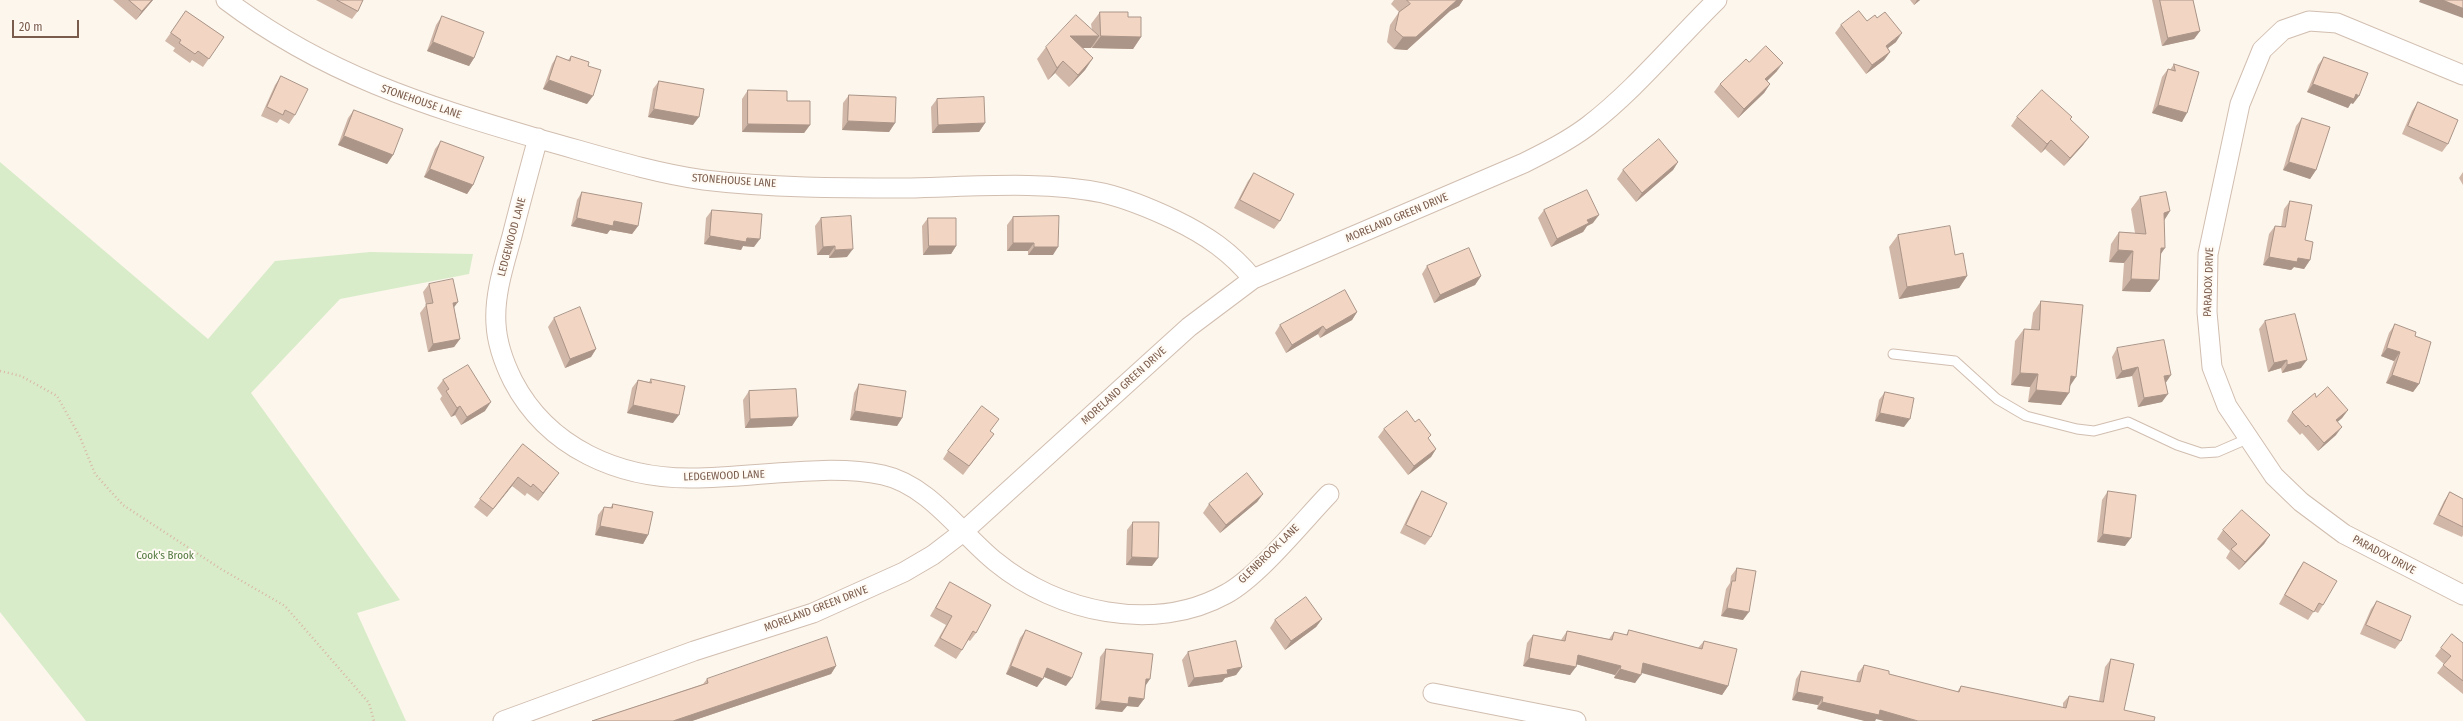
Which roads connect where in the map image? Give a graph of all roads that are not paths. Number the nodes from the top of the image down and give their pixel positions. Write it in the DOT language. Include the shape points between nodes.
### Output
graph roads {
  1 [pos="226,0"];
  2 [pos="1717,0"];
  3 [pos="2463,75"];
  4 [pos="538,138"];
  5 [pos="1253,279"];
  6 [pos="1893,354"];
  7 [pos="2247,439"];
  8 [pos="1329,494"];
  9 [pos="963,532"];
  10 [pos="2463,595"];
  11 [pos="1433,693"];
  12 [pos="502,721"];
  13 [pos="1576,721"];
  1 -- 4 [label="street, STONEHOUSE LANE" via="298,48 363,81 461,116"];
  2 -- 5 [label="street, MORELAND GREEN DRIVE" via="1620,98 1563,143 1524,164"];
  3 -- 7 [label="street, PARADOX DRIVE" via="2337,23 2309,21 2283,30 2262,50 2240,104 2208,254 2207,312 2212,367 2227,406"];
  4 -- 5 [label="street, STONEHOUSE LANE" via="656,172 724,182 880,188 1041,186 1104,193 1145,206 1195,230 1233,256"];
  4 -- 9 [label="street, LEDGEWOOD LANE" via="500,278 496,324 503,358 518,390 538,418 553,433 590,457 642,473 702,478 847,470 888,476 925,496"];
  5 -- 9 [label="street, MORELAND GREEN DRIVE" via="1189,327"];
  6 -- 7 [label="lane" via="1955,361 1997,399 2026,416 2077,430 2094,431 2128,422 2177,445 2201,453 2217,452"];
  7 -- 10 [label="street, PARADOX DRIVE" via="2274,476 2301,502 2344,534"];
  8 -- 9 [label="street, GLENBROOK LANE" via="1253,573 1227,593 1198,605 1166,612 1137,615 1088,608 1040,590 995,562"];
  9 -- 12 [label="street, MORELAND GREEN DRIVE" via="918,564 834,605 694,651"];
  11 -- 13 [label="street"];
}
